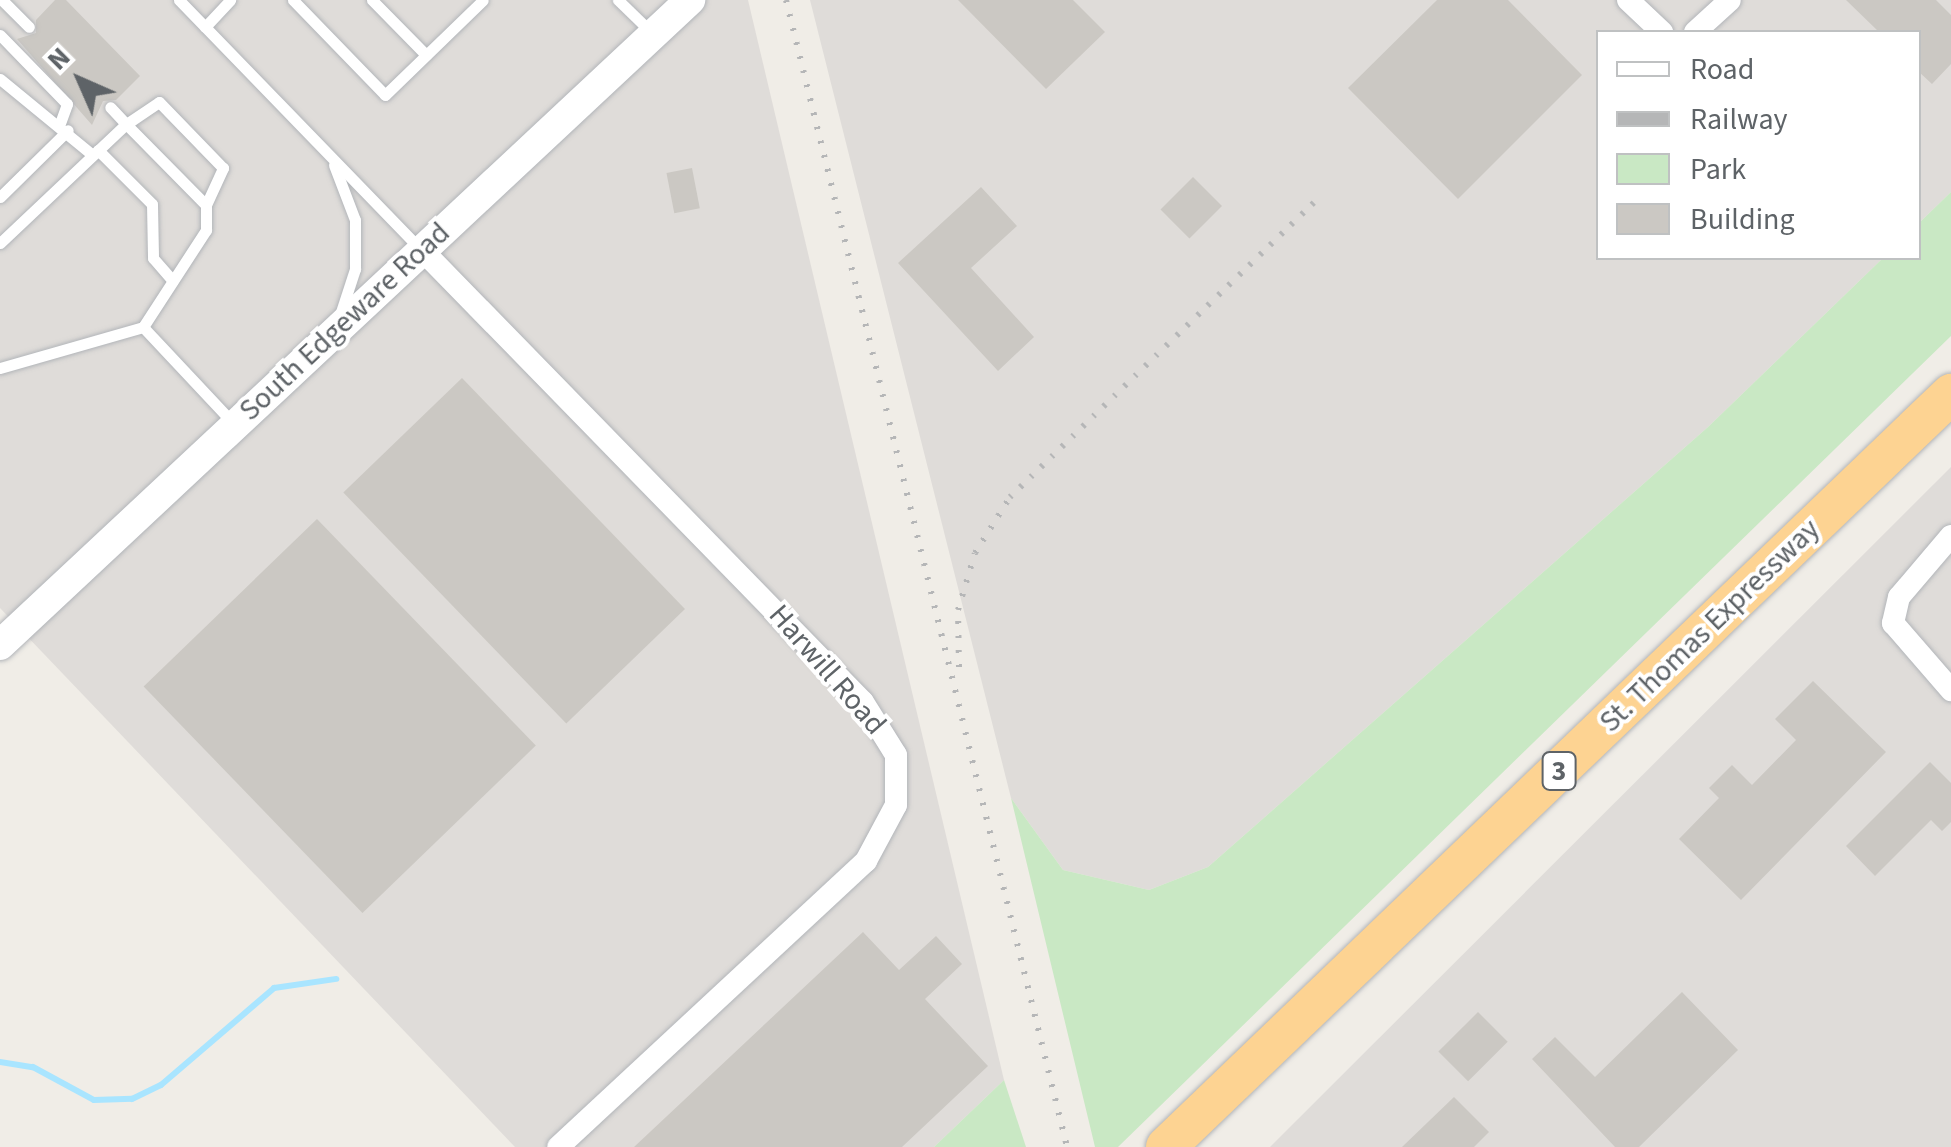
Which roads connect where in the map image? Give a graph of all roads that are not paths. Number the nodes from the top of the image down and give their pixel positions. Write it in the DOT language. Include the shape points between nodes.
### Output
graph roads {
  1 [pos="2,0"];
  2 [pos="178,0"];
  3 [pos="230,0"];
  4 [pos="294,0"];
  5 [pos="372,0"];
  6 [pos="460,0"];
  7 [pos="483,0"];
  8 [pos="618,0"];
  9 [pos="690,0"];
  10 [pos="1628,0"];
  11 [pos="1730,0"];
  12 [pos="471,12"];
  13 [pos="29,27"];
  14 [pos="205,27"];
  15 [pos="1660,30"];
  16 [pos="1697,30"];
  17 [pos="654,34"];
  18 [pos="0,35"];
  19 [pos="426,55"];
  20 [pos="0,79"];
  21 [pos="110,107"];
  22 [pos="126,124"];
  23 [pos="64,127"];
  24 [pos="94,152"];
  25 [pos="331,156"];
  26 [pos="0,197"];
  27 [pos="206,205"];
  28 [pos="0,244"];
  29 [pos="422,250"];
  30 [pos="173,281"];
  31 [pos="143,327"];
  32 [pos="334,332"];
  33 [pos="0,368"];
  34 [pos="1951,394"];
  35 [pos="235,425"];
  36 [pos="1951,536"];
  37 [pos="0,645"];
  38 [pos="1951,690"];
  39 [pos="558,1147"];
  40 [pos="1166,1147"];
  1 -- 13 [label="lane"];
  2 -- 14 [label="lane"];
  3 -- 14 [label="lane"];
  4 -- 19 [label="lane" via="385,95"];
  5 -- 19 [label="lane"];
  6 -- 12 [label="lane"];
  7 -- 12 [label="lane"];
  8 -- 17 [label="lane"];
  9 -- 17 [label="main road, South Edgeware Road"];
  10 -- 15 [label="street"];
  11 -- 16 [label="street"];
  12 -- 19 [label="lane"];
  14 -- 25 [label="lane"];
  17 -- 29 [label="main road, South Edgeware Road"];
  18 -- 23 [label="lane" via="67,104"];
  20 -- 23 [label="lane" via="48,125"];
  21 -- 22 [label="lane"];
  22 -- 24 [label="lane"];
  22 -- 27 [label="lane"];
  22 -- 27 [label="lane" via="158,102 222,168"];
  23 -- 24 [label="lane"];
  23 -- 26 [label="lane"];
  24 -- 28 [label="lane"];
  24 -- 30 [label="lane" via="152,204 153,258"];
  25 -- 29 [label="lane"];
  25 -- 32 [label="lane" via="355,220 355,269"];
  27 -- 30 [label="lane" via="206,230"];
  29 -- 32 [label="main road, South Edgeware Road"];
  29 -- 39 [label="street, Harwill Road" via="863,702 898,767 891,818 866,861"];
  30 -- 31 [label="lane"];
  31 -- 33 [label="lane"];
  31 -- 35 [label="lane"];
  32 -- 35 [label="main road, South Edgeware Road"];
  34 -- 40 [label="highway, St. Thomas Expressway / 3"];
  35 -- 37 [label="main road, South Edgeware Road"];
  36 -- 38 [label="street" via="1900,596 1893,623"];
}
